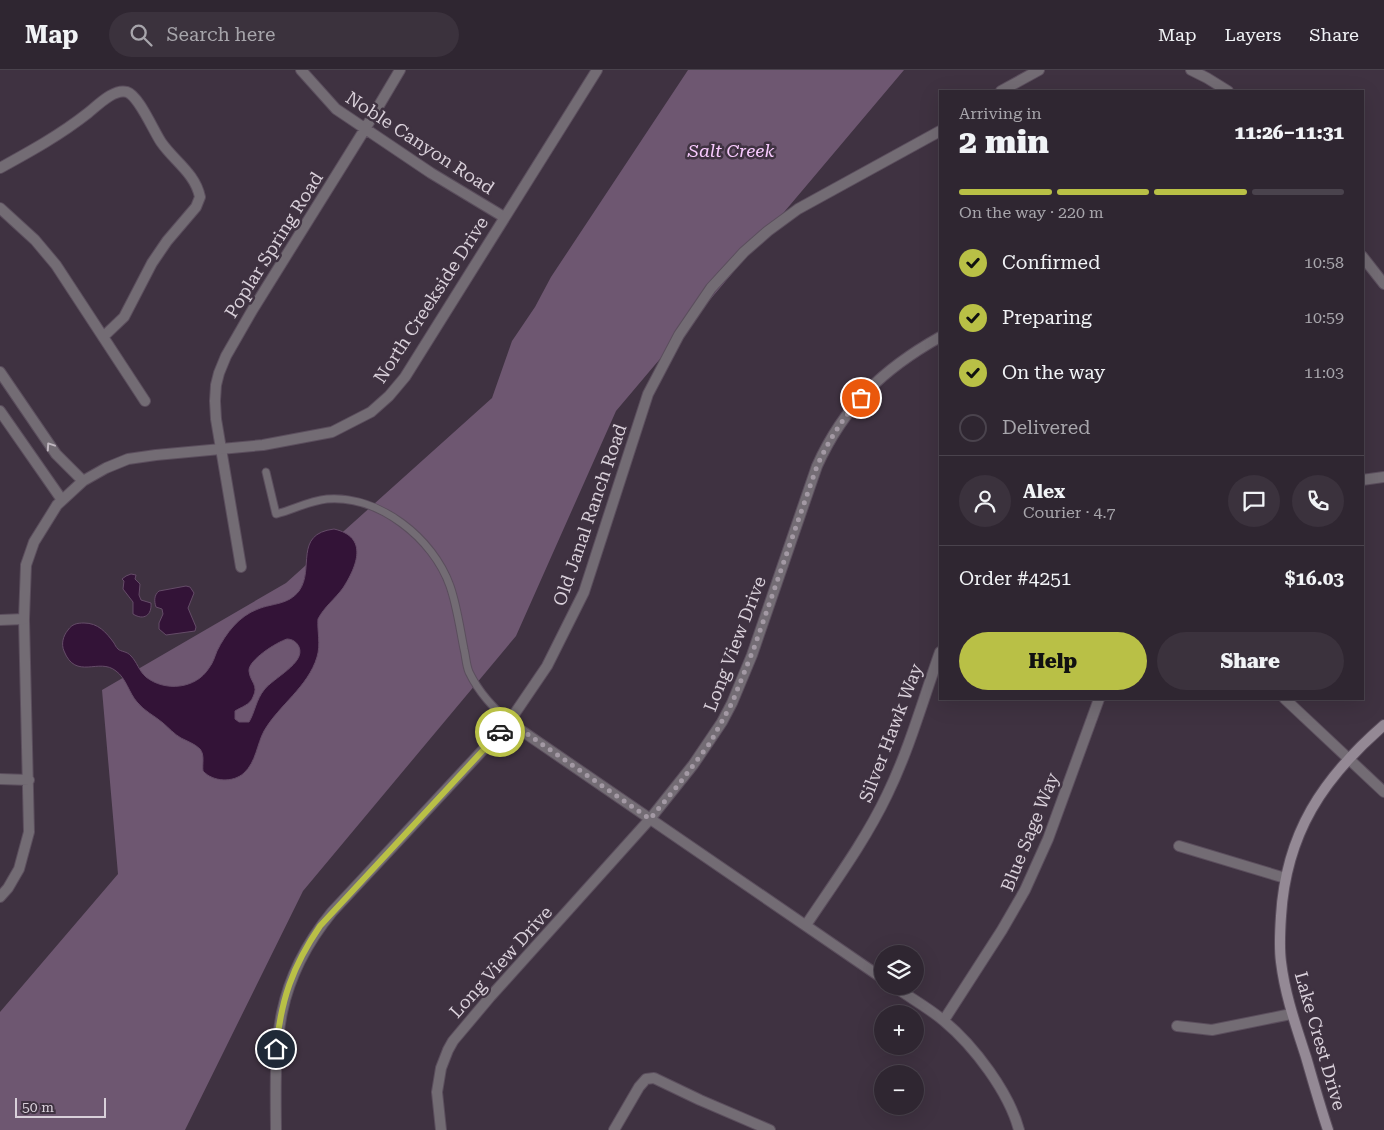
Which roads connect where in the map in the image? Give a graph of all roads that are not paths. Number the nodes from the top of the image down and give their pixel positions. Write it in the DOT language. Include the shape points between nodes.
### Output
graph roads {
  1 [pos="301,70"];
  2 [pos="400,70"];
  3 [pos="597,70"];
  4 [pos="1039,70"];
  5 [pos="1191,70"];
  6 [pos="1003,90"];
  7 [pos="1226,90"];
  8 [pos="365,129"];
  9 [pos="939,132"];
  10 [pos="0,168"];
  11 [pos="0,208"];
  12 [pos="504,217"];
  13 [pos="1364,259"];
  14 [pos="1384,284"];
  15 [pos="102,337"];
  16 [pos="939,338"];
  17 [pos="0,372"];
  18 [pos="145,401"];
  19 [pos="0,411"];
  20 [pos="221,449"];
  21 [pos="266,472"];
  22 [pos="1384,477"];
  23 [pos="1364,480"];
  24 [pos="83,481"];
  25 [pos="62,500"];
  26 [pos="241,567"];
  27 [pos="24,619"];
  28 [pos="0,620"];
  29 [pos="939,655"];
  30 [pos="1099,700"];
  31 [pos="1286,700"];
  32 [pos="510,722"];
  33 [pos="1384,724"];
  34 [pos="1349,759"];
  35 [pos="0,779"];
  36 [pos="29,780"];
  37 [pos="1384,792"];
  38 [pos="650,819"];
  39 [pos="1179,846"];
  40 [pos="1285,878"];
  41 [pos="0,897"];
  42 [pos="806,925"];
  43 [pos="874,972"];
  44 [pos="907,995"];
  45 [pos="1291,1014"];
  46 [pos="944,1020"];
  47 [pos="1177,1026"];
  48 [pos="752,1127"];
  49 [pos="276,1130"];
  50 [pos="441,1130"];
  51 [pos="614,1130"];
  52 [pos="770,1130"];
  53 [pos="1019,1130"];
  54 [pos="1328,1130"];
  1 -- 8 [label="street, Noble Canyon Road" via="336,109"];
  2 -- 8 [label="street, Poplar Spring Road"];
  3 -- 12 [label="street, North Creekside Drive"];
  4 -- 6 [label="street"];
  5 -- 7 [label="street"];
  8 -- 12 [label="street, Noble Canyon Road"];
  8 -- 20 [label="street, Poplar Spring Road" via="226,356 219,373 215,400"];
  9 -- 32 [label="street, Old Janal Ranch Road" via="798,209 744,252 703,299 679,335 648,394 584,592 547,666"];
  10 -- 15 [label="street" via="47,143 118,92 127,92 135,97 162,143 195,181 200,197 196,207 152,263 124,318"];
  11 -- 15 [label="street" via="35,240 56,265"];
  12 -- 20 [label="street, North Creekside Drive" via="405,377 371,412 319,435"];
  13 -- 14 [label="street"];
  15 -- 18 [label="street"];
  16 -- 38 [label="street, Long View Drive" via="897,363 872,386 850,409 826,444 732,703 710,743"];
  24 -- 17 [label="street, one-way" via="56,454"];
  19 -- 25 [label="street"];
  20 -- 24 [label="street, North Creekside Drive" via="128,459"];
  20 -- 26 [label="street"];
  21 -- 32 [label="lane" via="276,514 311,501 367,504 391,516 430,550 450,586 468,670 489,704"];
  22 -- 23 [label="street"];
  24 -- 25 [label="street, North Creekside Drive"];
  25 -- 27 [label="street, North Creekside Drive" via="45,521 26,565"];
  27 -- 28 [label="street"];
  27 -- 36 [label="street, North Creekside Drive"];
  29 -- 42 [label="street, Silver Hawk Way" via="887,795 862,842"];
  30 -- 46 [label="street, Blue Sage Way" via="1048,840 1026,890"];
  31 -- 34 [label="street"];
  32 -- 38 [label="street"];
  32 -- 49 [label="street, Old Janal Ranch Road" via="332,912 302,955 280,1018 276,1049"];
  33 -- 34 [label="main road, Lake Crest Drive"];
  34 -- 37 [label="street"];
  34 -- 40 [label="main road, Lake Crest Drive" via="1316,799 1304,821"];
  35 -- 36 [label="street"];
  36 -- 41 [label="street, North Creekside Drive" via="28,840 15,877"];
  38 -- 42 [label="street"];
  38 -- 50 [label="street, Long View Drive" via="471,1019 448,1050 437,1092"];
  39 -- 40 [label="street"];
  40 -- 45 [label="main road, Lake Crest Drive" via="1281,961"];
  42 -- 43 [label="street"];
  44 -- 46 [label="street"];
  45 -- 47 [label="street" via="1212,1030"];
  45 -- 54 [label="main road, Lake Crest Drive"];
  46 -- 53 [label="street" via="964,1039 994,1078"];
  48 -- 51 [label="street" via="654,1078 646,1079 639,1087"];
  48 -- 52 [label="street"];
}
